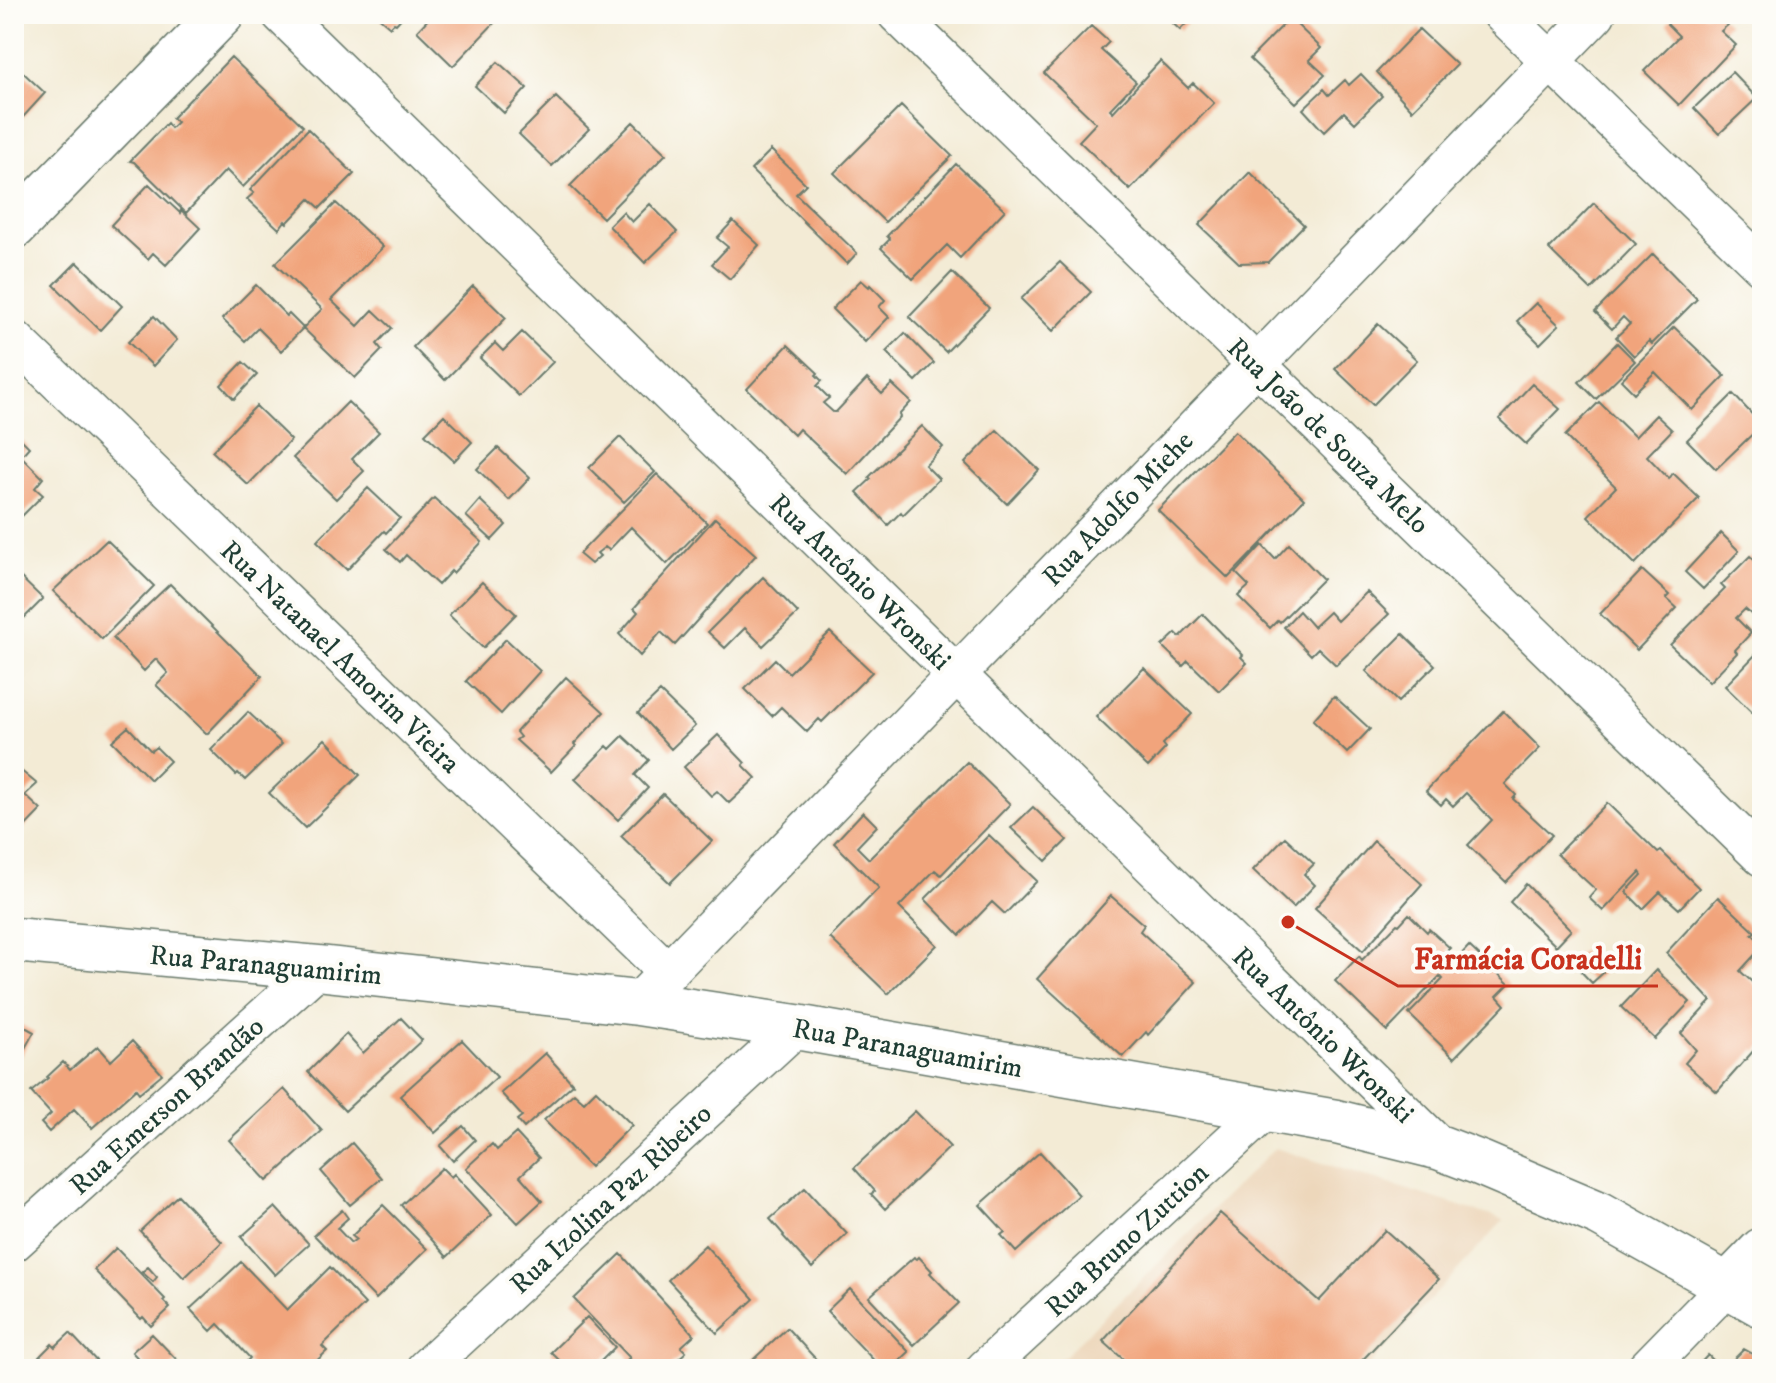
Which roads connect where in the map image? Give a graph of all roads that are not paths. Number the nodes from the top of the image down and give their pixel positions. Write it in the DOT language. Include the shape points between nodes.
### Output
graph roads {
  1 [pos="222,14"];
  2 [pos="281,14"];
  3 [pos="897,14"];
  4 [pos="1502,14"];
  5 [pos="1596,14"];
  6 [pos="1551,61"];
  7 [pos="14,227"];
  8 [pos="1762,266"];
  9 [pos="14,339"];
  10 [pos="1256,364"];
  11 [pos="957,674"];
  12 [pos="1762,857"];
  13 [pos="14,940"];
  14 [pos="318,968"];
  15 [pos="668,972"];
  16 [pos="638,1003"];
  17 [pos="796,1027"];
  18 [pos="1267,1109"];
  19 [pos="1441,1148"];
  20 [pos="14,1242"];
  21 [pos="1762,1250"];
  22 [pos="1744,1295"];
  23 [pos="425,1369"];
  24 [pos="985,1369"];
  25 [pos="1646,1369"];
  1 -- 7 [label="street"];
  2 -- 11 [label="street, Rua Antônio Wronski"];
  3 -- 10 [label="street, Rua João de Souza Melo"];
  4 -- 6 [label="street"];
  5 -- 6 [label="street, Rua Adolfo Miehe"];
  6 -- 8 [label="street"];
  6 -- 10 [label="street, Rua Adolfo Miehe"];
  9 -- 15 [label="street, Rua Natanael Amorim Vieira"];
  10 -- 11 [label="street, Rua Adolfo Miehe"];
  10 -- 12 [label="street, Rua João de Souza Melo"];
  11 -- 15 [label="street, Rua Adolfo Miehe"];
  11 -- 19 [label="street, Rua Antônio Wronski"];
  13 -- 14 [label="street, Rua Paranaguamirim"];
  14 -- 16 [label="street, Rua Paranaguamirim"];
  14 -- 20 [label="street, Rua Emerson Brandão"];
  15 -- 16 [label="street, Rua Adolfo Miehe"];
  16 -- 17 [label="street, Rua Paranaguamirim"];
  17 -- 18 [label="street, Rua Paranaguamirim"];
  17 -- 23 [label="street, Rua Izolina Paz Ribeiro"];
  18 -- 19 [label="street, Rua Paranaguamirim"];
  18 -- 24 [label="street, Rua Bruno Zuttion"];
  19 -- 22 [label="street, Rua Paranaguamirim" via="1600,1214"];
  21 -- 22 [label="street"];
  22 -- 25 [label="street"];
}
